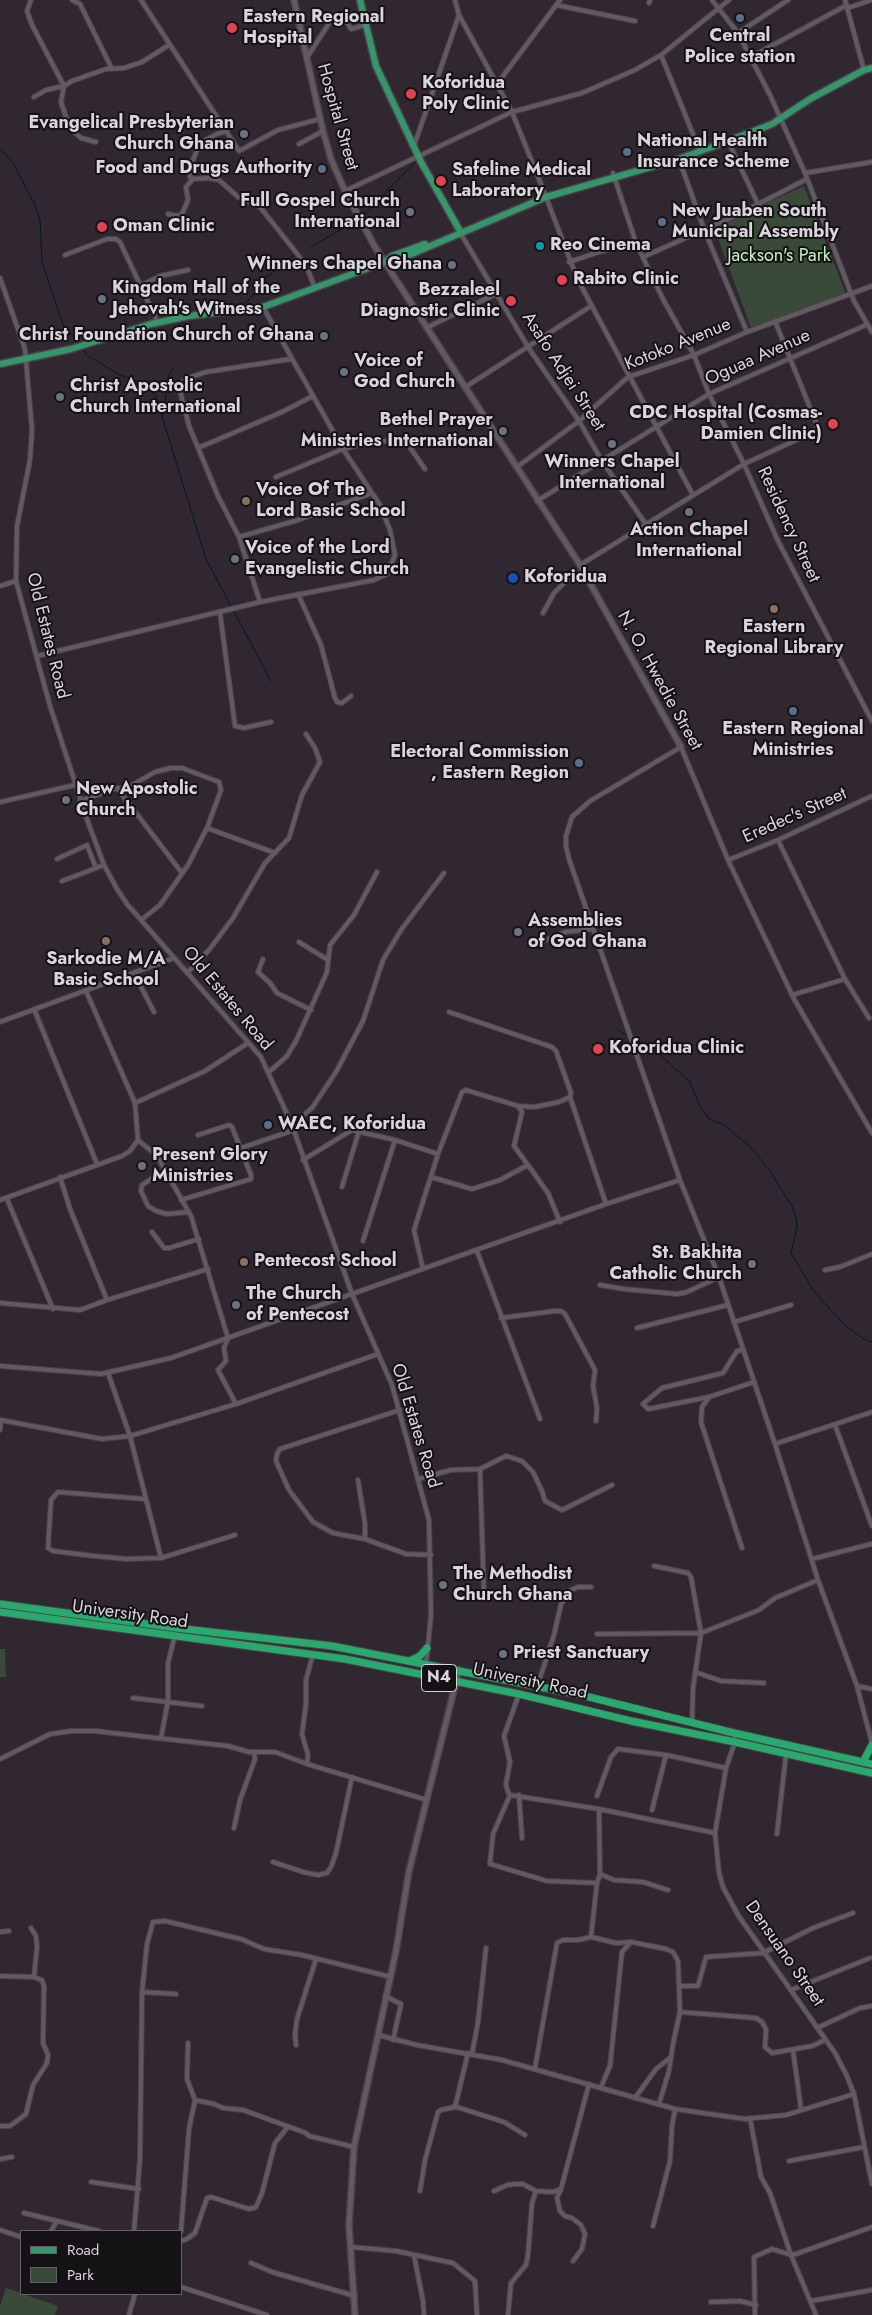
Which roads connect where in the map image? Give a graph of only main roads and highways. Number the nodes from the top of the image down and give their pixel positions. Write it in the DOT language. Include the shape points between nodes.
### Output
graph roads {
  1 [pos="360,0"];
  2 [pos="872,68"];
  3 [pos="780,118"];
  4 [pos="614,174"];
  5 [pos="461,232"];
  6 [pos="0,364"];
  7 [pos="0,1604"];
  8 [pos="0,1612"];
  9 [pos="175,1632"];
  10 [pos="427,1648"];
  11 [pos="410,1661"];
  12 [pos="872,1744"];
  13 [pos="864,1762"];
  14 [pos="872,1764"];
  15 [pos="872,1773"];
  1 -- 5 [label="main road" via="376,66 414,147"];
  2 -- 3 [label="main road"];
  3 -- 4 [label="main road" via="699,149"];
  3 -- 4 [label="main road" via="728,142 679,159"];
  4 -- 5 [label="main road" via="545,196"];
  5 -- 6 [label="main road" via="263,307 189,316 89,344"];
  7 -- 9 [label="highway, University Road / N4"];
  8 -- 9 [label="highway, University Road / N4"];
  9 -- 11 [label="highway, University Road / N4" via="332,1646"];
  9 -- 15 [label="highway, University Road / N4" via="425,1674"];
  10 -- 11 [label="highway"];
  11 -- 13 [label="highway, University Road / N4"];
  12 -- 13 [label="highway"];
  13 -- 14 [label="highway, University Road / N4"];
}
